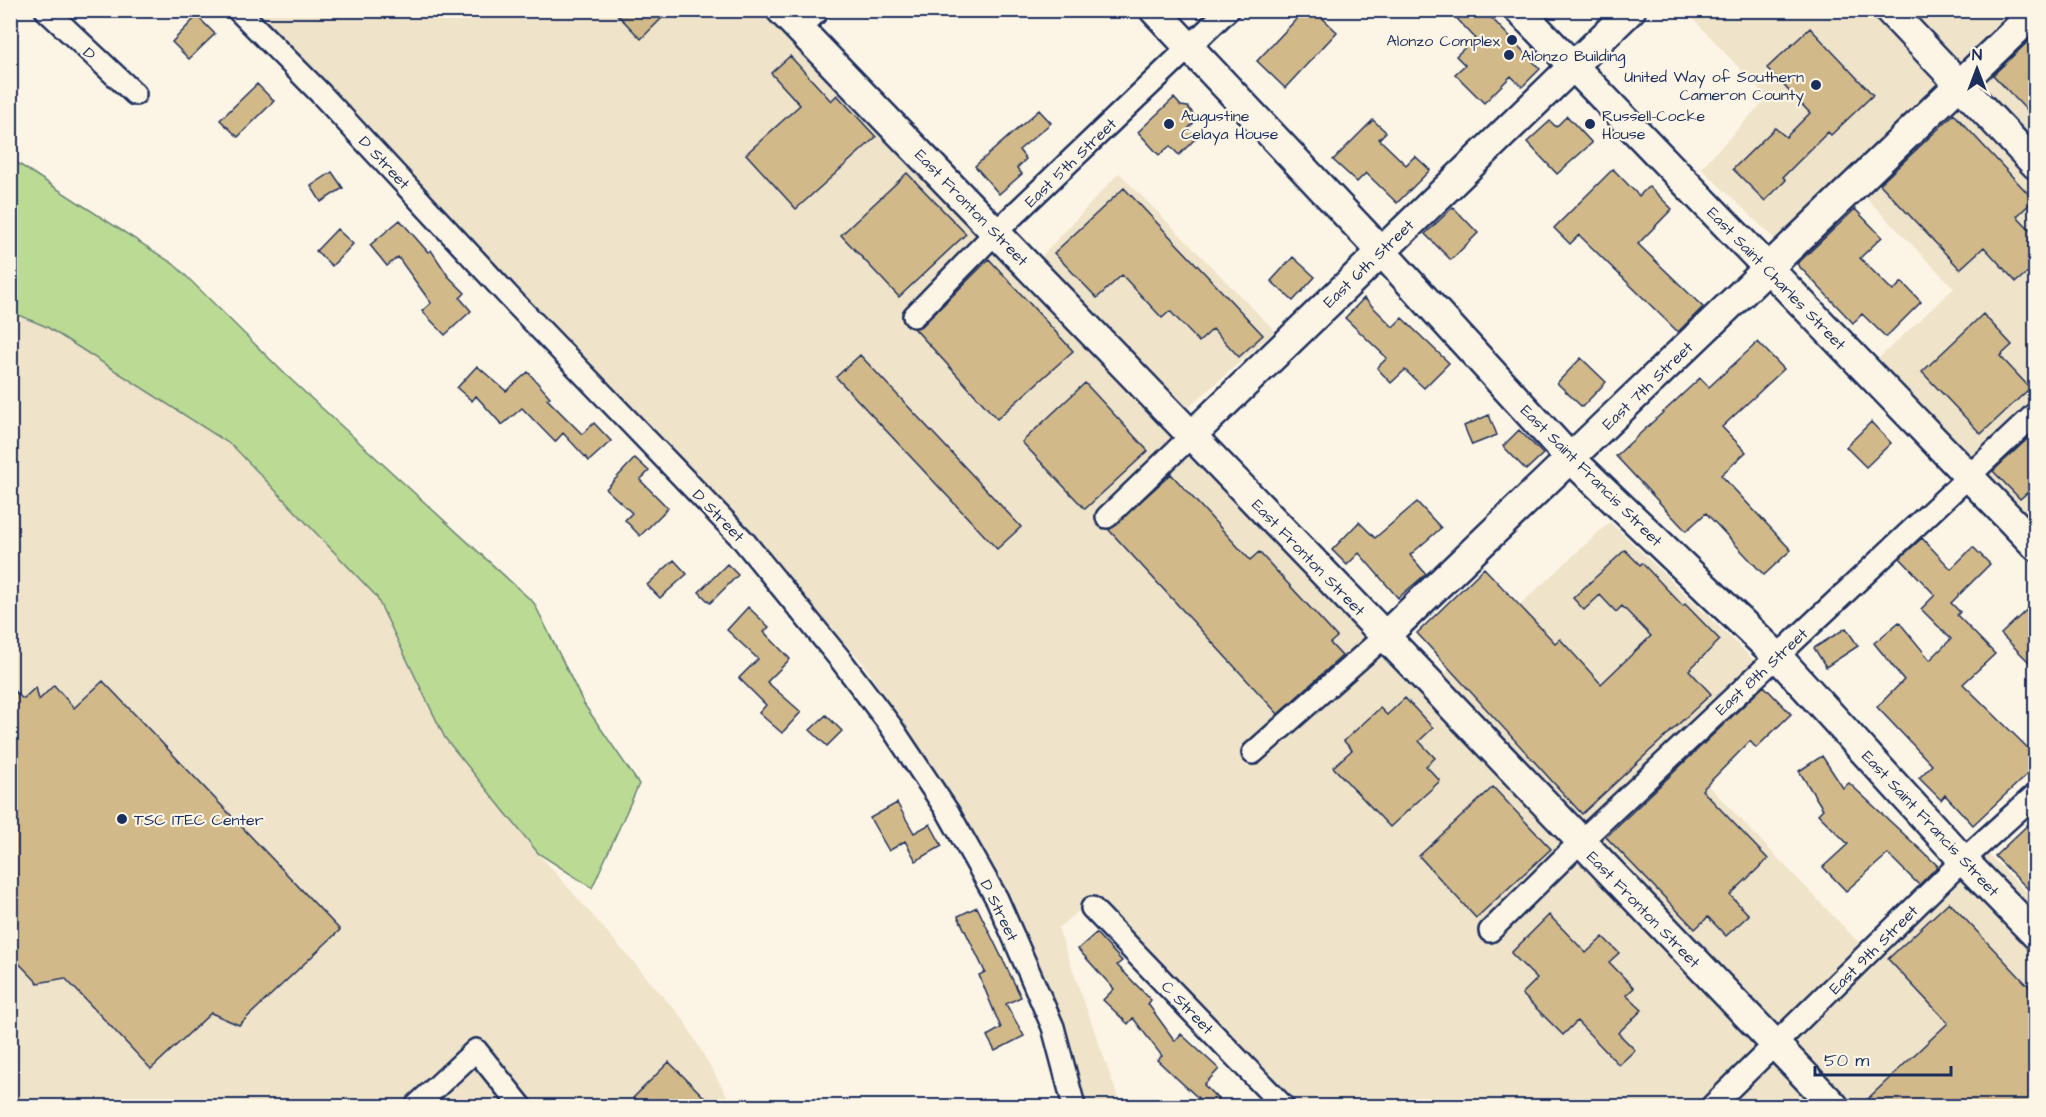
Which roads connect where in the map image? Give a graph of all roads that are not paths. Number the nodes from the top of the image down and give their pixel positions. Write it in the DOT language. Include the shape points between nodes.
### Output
graph roads {
  1 [pos="46,10"];
  2 [pos="238,10"];
  3 [pos="1154,10"];
  4 [pos="1228,10"];
  5 [pos="1519,10"];
  6 [pos="1631,10"];
  7 [pos="1889,10"];
  8 [pos="2036,11"];
  9 [pos="799,17"];
  10 [pos="1190,47"];
  11 [pos="1572,67"];
  12 [pos="1959,85"];
  13 [pos="135,94"];
  14 [pos="2036,165"];
  15 [pos="996,232"];
  16 [pos="1380,250"];
  17 [pos="1768,268"];
  18 [pos="915,316"];
  19 [pos="2036,413"];
  20 [pos="1191,436"];
  21 [pos="1570,458"];
  22 [pos="1970,477"];
  23 [pos="1107,517"];
  24 [pos="2036,546"];
  25 [pos="1385,636"];
  26 [pos="1776,656"];
  27 [pos="1253,753"];
  28 [pos="2036,794"];
  29 [pos="1580,842"];
  30 [pos="1963,860"];
  31 [pos="1092,908"];
  32 [pos="1490,931"];
  33 [pos="2036,935"];
  34 [pos="1776,1045"];
  35 [pos="416,1107"];
  36 [pos="521,1107"];
  37 [pos="1074,1107"];
  38 [pos="1283,1107"];
  39 [pos="1712,1107"];
  40 [pos="1834,1107"];
  1 -- 13 [label="street, D"];
  2 -- 37 [label="street, D Street" via="743,540 840,659 948,812 997,899 1053,1027"];
  3 -- 10 [label="main road, East Saint Francis Street"];
  4 -- 10 [label="street, East 5th Street"];
  5 -- 11 [label="main road, East Saint Charles Street"];
  6 -- 11 [label="main road, East 6th Street"];
  7 -- 12 [label="main road"];
  8 -- 12 [label="main road, East 7th Street"];
  9 -- 15 [label="main road, East Fronton Street"];
  10 -- 15 [label="street, East 5th Street"];
  10 -- 16 [label="main road, East Saint Francis Street"];
  11 -- 16 [label="main road, East 6th Street"];
  11 -- 17 [label="main road, East Saint Charles Street"];
  12 -- 14 [label="main road"];
  12 -- 17 [label="main road, East 7th Street"];
  15 -- 18 [label="street, East 5th Street"];
  15 -- 20 [label="main road, East Fronton Street"];
  16 -- 20 [label="main road, East 6th Street"];
  16 -- 21 [label="main road, East Saint Francis Street"];
  17 -- 21 [label="main road, East 7th Street"];
  17 -- 22 [label="main road, East Saint Charles Street"];
  19 -- 22 [label="street, East 8th Street"];
  20 -- 23 [label="street, East 6th Street"];
  20 -- 25 [label="main road, East Fronton Street"];
  21 -- 25 [label="main road, East 7th Street"];
  21 -- 26 [label="main road, East Saint Francis Street"];
  22 -- 24 [label="main road, East Saint Charles Street"];
  22 -- 26 [label="street, East 8th Street"];
  25 -- 27 [label="street, East 7th Street"];
  25 -- 29 [label="main road, East Fronton Street"];
  26 -- 29 [label="street, East 8th Street"];
  26 -- 30 [label="main road, East Saint Francis Street"];
  28 -- 30 [label="street, East 9th Street"];
  29 -- 32 [label="street, East 8th Street"];
  29 -- 34 [label="main road, East Fronton Street"];
  30 -- 33 [label="main road, East Saint Francis Street"];
  30 -- 34 [label="street, East 9th Street"];
  31 -- 38 [label="street, C Street"];
  34 -- 39 [label="street, East 9th Street"];
  34 -- 40 [label="main road, East Fronton Street"];
  35 -- 36 [label="street" via="476,1050"];
}
